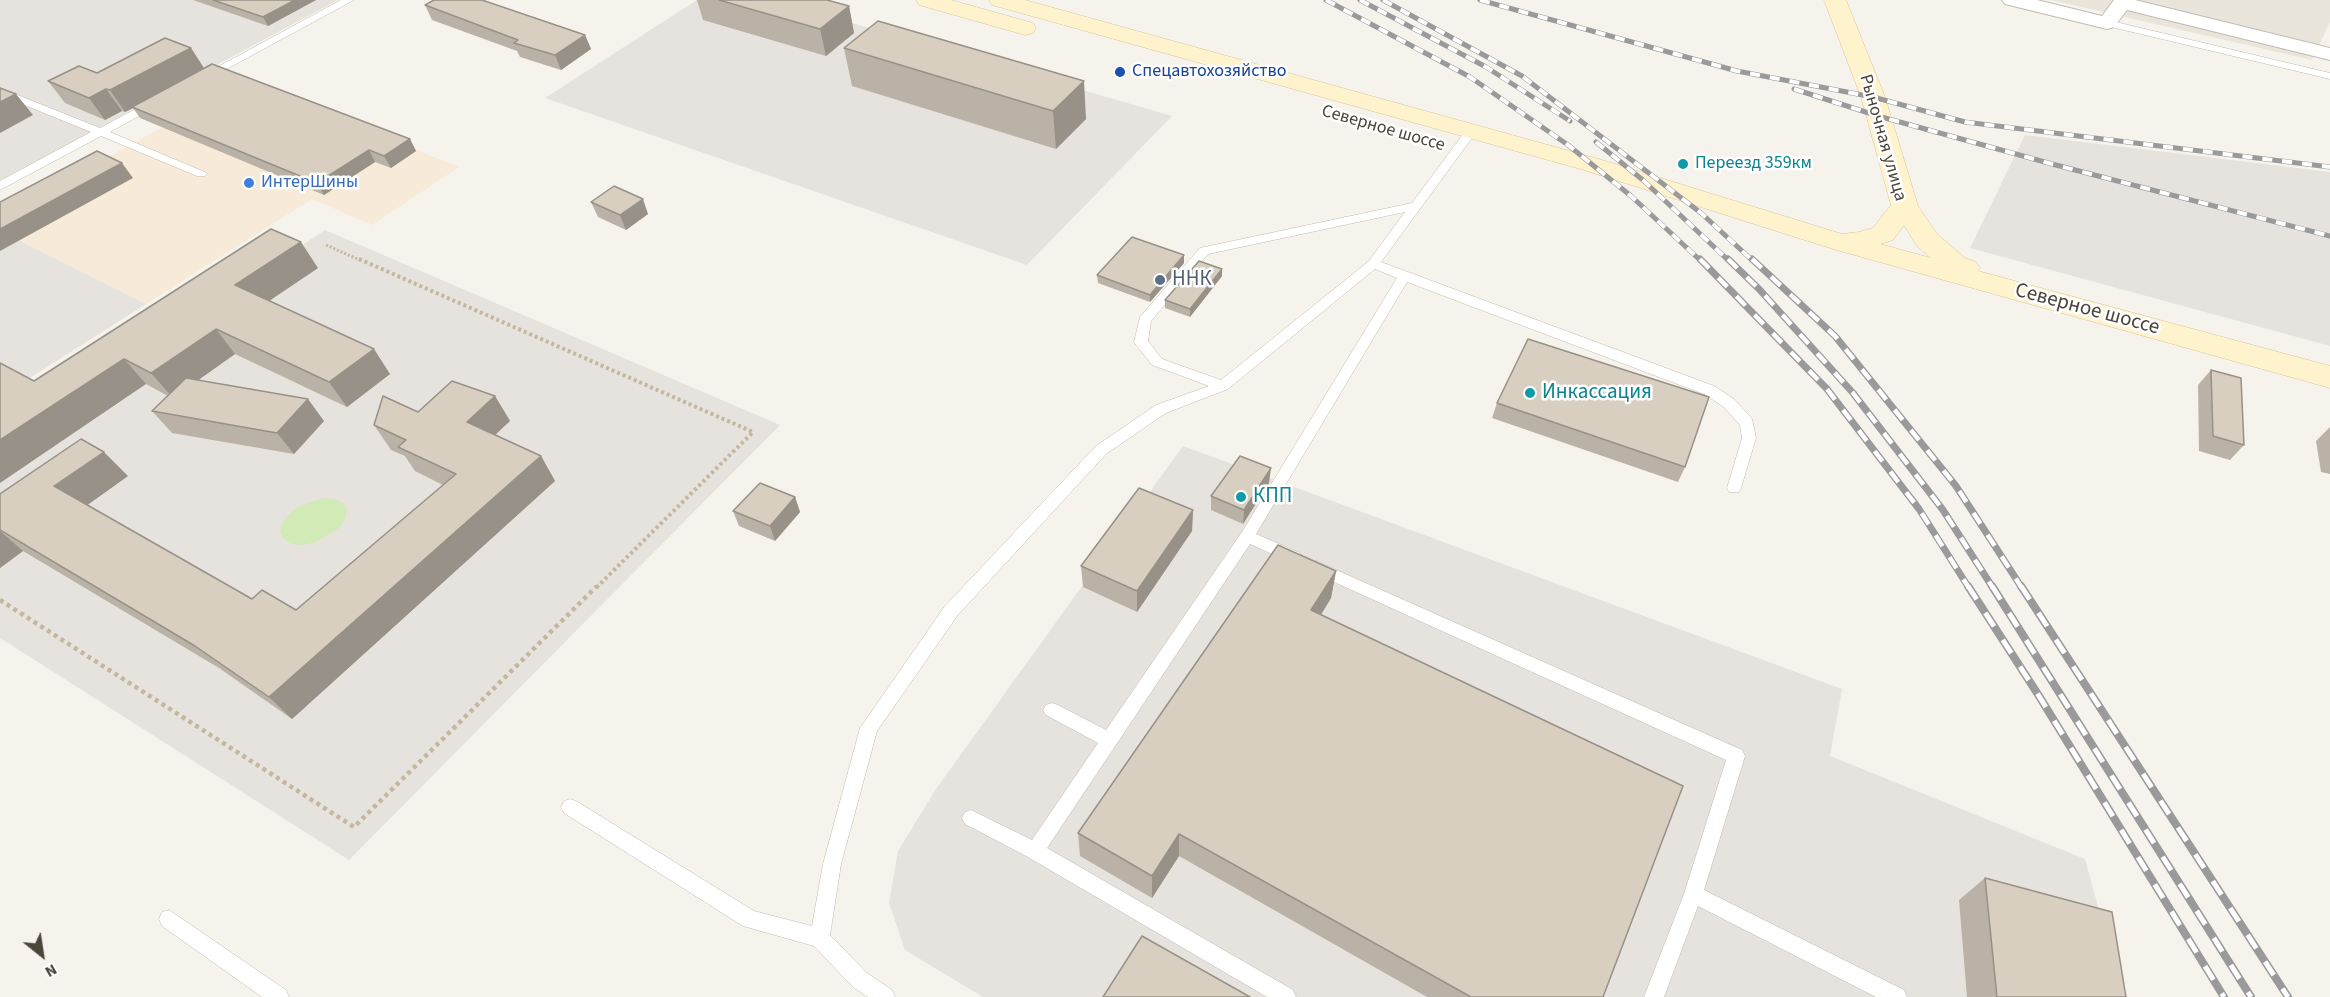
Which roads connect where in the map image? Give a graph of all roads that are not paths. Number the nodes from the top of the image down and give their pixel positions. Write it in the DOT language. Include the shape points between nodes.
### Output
graph roads {
  1 [pos="349,0"];
  2 [pos="927,0"];
  3 [pos="1000,0"];
  4 [pos="1835,0"];
  5 [pos="2012,0"];
  6 [pos="2123,2"];
  7 [pos="2107,23"];
  8 [pos="2330,54"];
  9 [pos="2330,76"];
  10 [pos="195,82"];
  11 [pos="0,91"];
  12 [pos="164,99"];
  13 [pos="103,131"];
  14 [pos="1464,140"];
  15 [pos="201,173"];
  16 [pos="0,186"];
  17 [pos="1416,206"];
  18 [pos="1905,206"];
  19 [pos="1843,243"];
  20 [pos="1373,264"];
  21 [pos="1405,275"];
  22 [pos="2014,290"];
  23 [pos="2330,377"];
  24 [pos="1223,386"];
  25 [pos="1734,488"];
  26 [pos="1247,536"];
  27 [pos="1052,710"];
  28 [pos="1110,741"];
  29 [pos="570,807"];
  30 [pos="971,818"];
  31 [pos="1035,851"];
  32 [pos="1693,894"];
  33 [pos="169,919"];
  34 [pos="819,938"];
  35 [pos="279,997"];
  36 [pos="885,997"];
  37 [pos="1286,997"];
  38 [pos="1654,997"];
  39 [pos="1897,997"];
  1 -- 10 [label="lane"];
  2 -- 14 [label="main road, Северное шоссе"];
  3 -- 14 [label="main road, Северное шоссе"];
  4 -- 18 [label="main road, Рыночная улица" via="1873,97"];
  5 -- 7 [label="street"];
  6 -- 7 [label="street"];
  6 -- 8 [label="street"];
  7 -- 9 [label="lane"];
  11 -- 13 [label="lane"];
  12 -- 13 [label="lane"];
  13 -- 15 [label="lane"];
  13 -- 16 [label="lane"];
  14 -- 17 [label="lane"];
  14 -- 19 [label="main road, Северное шоссе" via="1670,206"];
  17 -- 20 [label="lane"];
  17 -- 24 [label="lane" via="1204,251 1145,320 1141,342 1157,362"];
  18 -- 19 [label="main road, Рыночная улица" via="1883,234"];
  18 -- 22 [label="main road" via="1927,240 1955,264"];
  19 -- 22 [label="main road, Северное шоссе"];
  20 -- 21 [label="lane"];
  20 -- 24 [label="lane"];
  21 -- 25 [label="lane" via="1709,390 1747,423 1749,438"];
  21 -- 26 [label="lane"];
  22 -- 23 [label="main road, Северное шоссе"];
  24 -- 34 [label="lane" via="1161,409 1101,450 951,611 869,728 832,864"];
  26 -- 28 [label="lane"];
  26 -- 32 [label="lane" via="1737,756"];
  27 -- 28 [label="lane"];
  28 -- 31 [label="lane"];
  29 -- 34 [label="lane" via="750,920"];
  30 -- 31 [label="lane"];
  31 -- 37 [label="lane"];
  32 -- 38 [label="lane"];
  32 -- 39 [label="lane"];
  33 -- 35 [label="lane"];
  34 -- 36 [label="lane" via="860,980"];
}
